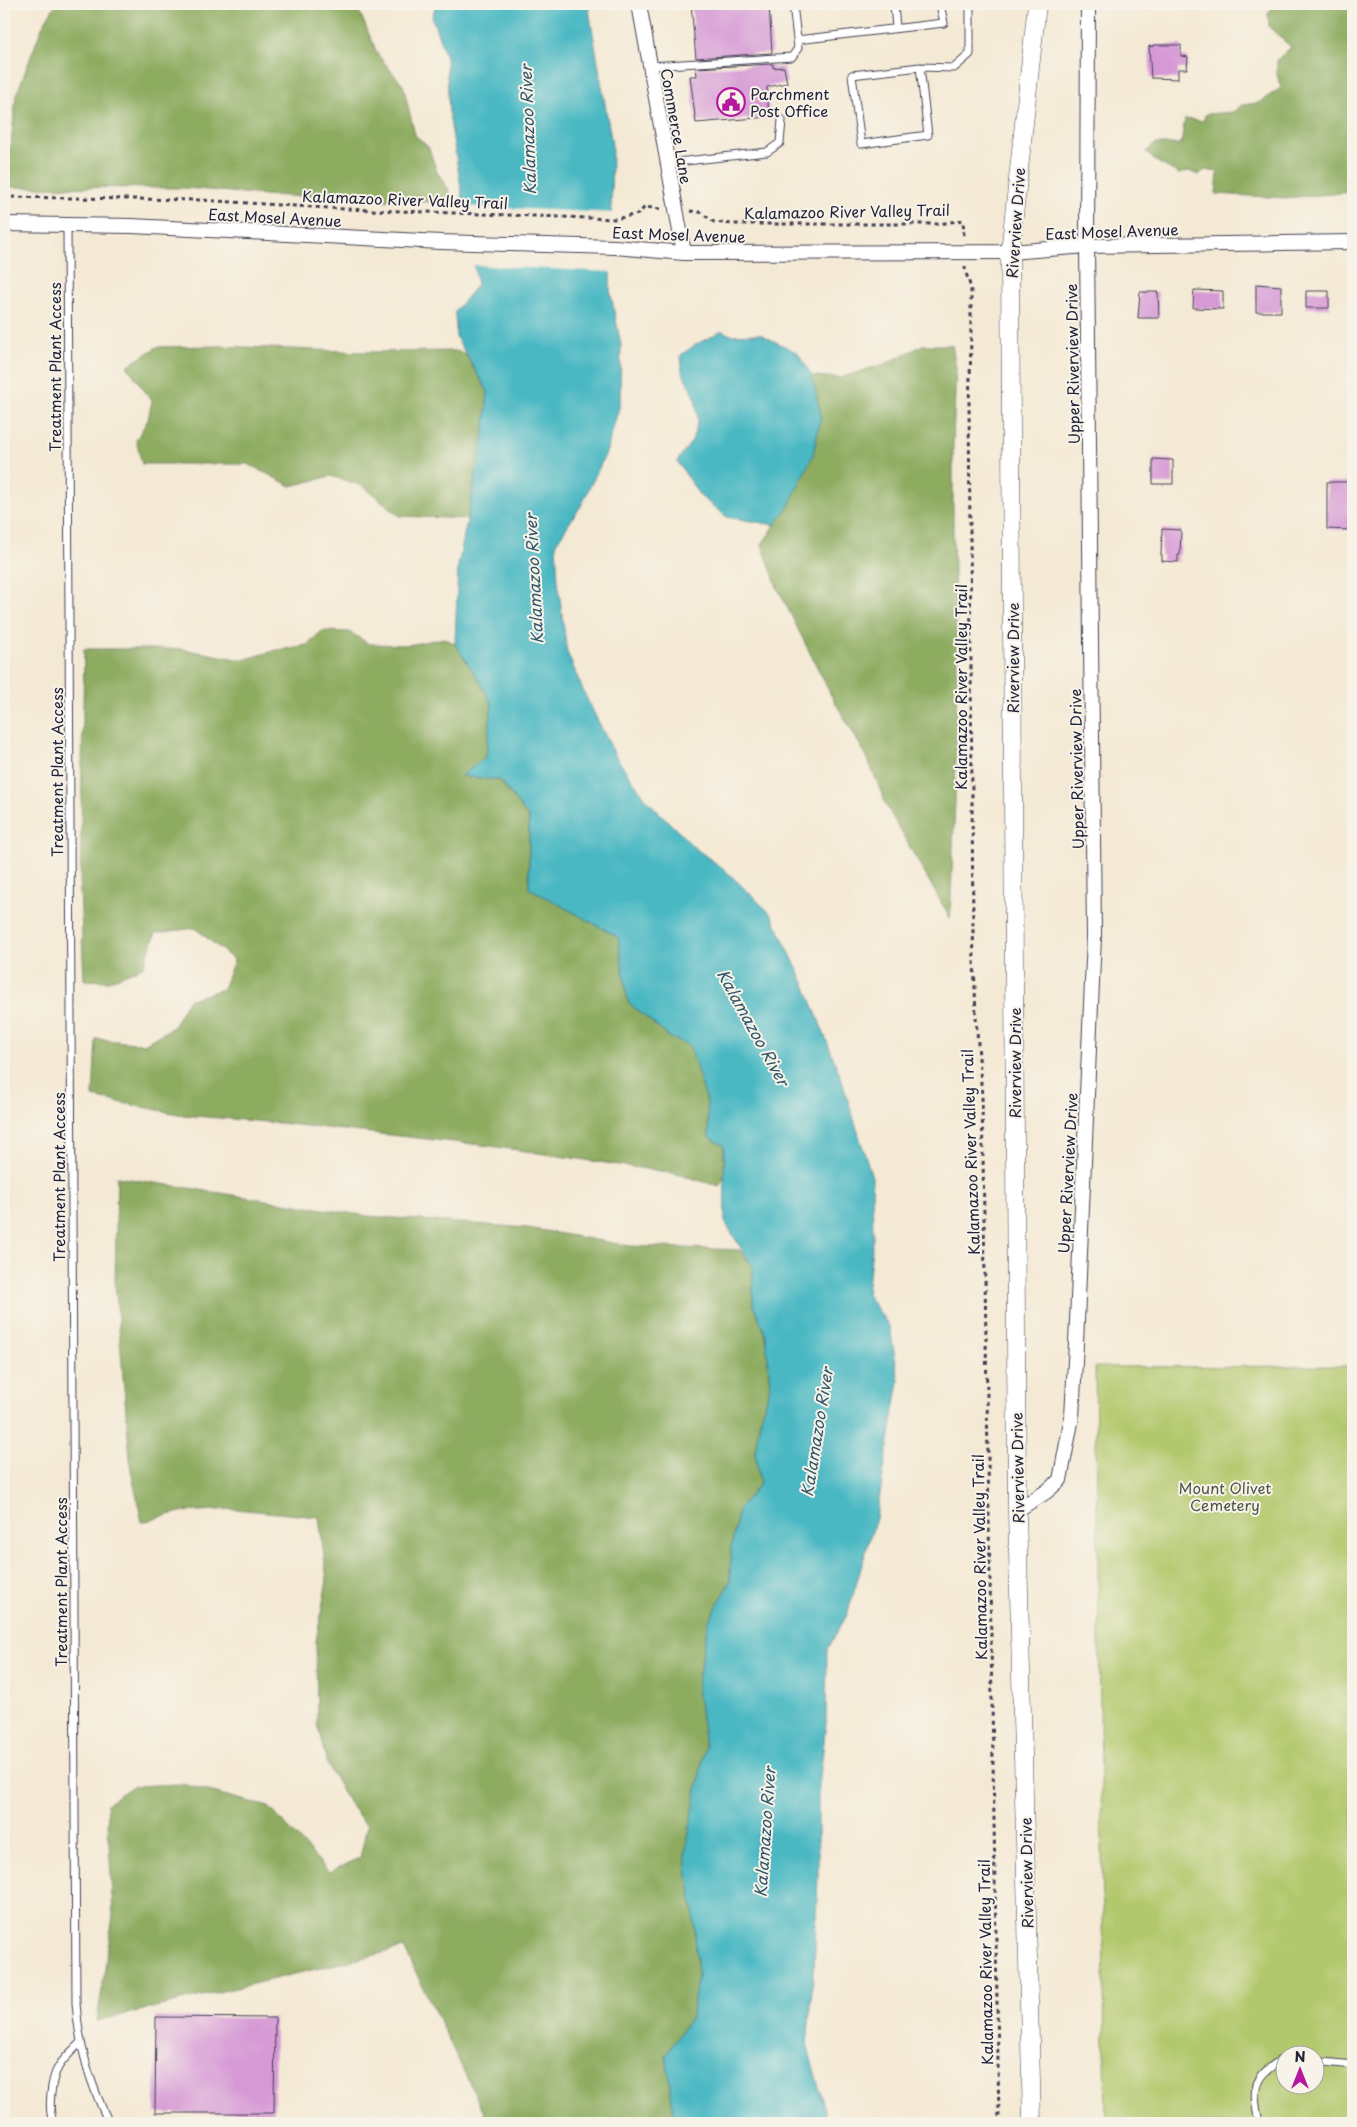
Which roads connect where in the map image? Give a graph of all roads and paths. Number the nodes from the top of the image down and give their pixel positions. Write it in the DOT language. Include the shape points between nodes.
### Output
graph roads {
  1 [pos="639,4"];
  2 [pos="793,4"];
  3 [pos="894,4"];
  4 [pos="940,4"];
  5 [pos="970,4"];
  6 [pos="1037,4"];
  7 [pos="1088,4"];
  8 [pos="896,28"];
  9 [pos="797,40"];
  10 [pos="650,66"];
  11 [pos="920,67"];
  12 [pos="782,120"];
  13 [pos="668,163"];
  14 [pos="4,197"];
  15 [pos="676,210"];
  16 [pos="4,224"];
  17 [pos="67,225"];
  18 [pos="1353,242"];
  19 [pos="1087,246"];
  20 [pos="965,252"];
  21 [pos="1010,252"];
  22 [pos="684,253"];
  23 [pos="1017,1510"];
  24 [pos="80,2043"];
  25 [pos="1324,2062"];
  26 [pos="1274,2065"];
  27 [pos="1353,2065"];
  28 [pos="54,2123"];
  29 [pos="109,2123"];
  30 [pos="999,2123"];
  31 [pos="1032,2123"];
  32 [pos="1259,2123"];
  1 -- 10 [label="street, Commerce Lane"];
  2 -- 9 [label="lane"];
  3 -- 8 [label="lane"];
  4 -- 8 [label="lane" via="944,22"];
  5 -- 11 [label="lane" via="970,54 954,68"];
  6 -- 21 [label="street, Riverview Drive"];
  7 -- 19 [label="street, Upper Riverview Drive"];
  8 -- 9 [label="lane"];
  9 -- 10 [label="lane" via="798,48 792,57"];
  10 -- 13 [label="street, Commerce Lane"];
  11 -- 11 [label="lane" via="852,75 861,144 928,135"];
  12 -- 13 [label="lane" via="780,143 767,152"];
  13 -- 15 [label="street, Commerce Lane"];
  14 -- 15 [label="path, Kalamazoo River Valley Trail" via="198,200 616,219 638,214 645,207"];
  15 -- 20 [label="path, Kalamazoo River Valley Trail" via="700,212 714,222 732,224 939,224 963,220"];
  15 -- 22 [label="street, Commerce Lane"];
  16 -- 17 [label="street, East Mosel Avenue"];
  17 -- 22 [label="street, East Mosel Avenue" via="615,247"];
  17 -- 24 [label="lane, Treatment Plant Access" via="76,2003"];
  18 -- 19 [label="street, East Mosel Avenue"];
  19 -- 21 [label="street, East Mosel Avenue"];
  19 -- 23 [label="street, Upper Riverview Drive" via="1094,937 1072,1417 1060,1480"];
  20 -- 21 [label="street, East Mosel Avenue"];
  20 -- 22 [label="street, East Mosel Avenue"];
  20 -- 30 [label="path, Kalamazoo River Valley Trail" via="965,274 971,289 973,930 982,1096"];
  21 -- 23 [label="street, Riverview Drive"];
  23 -- 31 [label="street, Riverview Drive"];
  24 -- 28 [label="lane" via="58,2067 51,2093"];
  24 -- 29 [label="lane, Treatment Plant Access" via="97,2099"];
  25 -- 27 [label="lane"];
  26 -- 32 [label="lane" via="1255,2085"];
}
